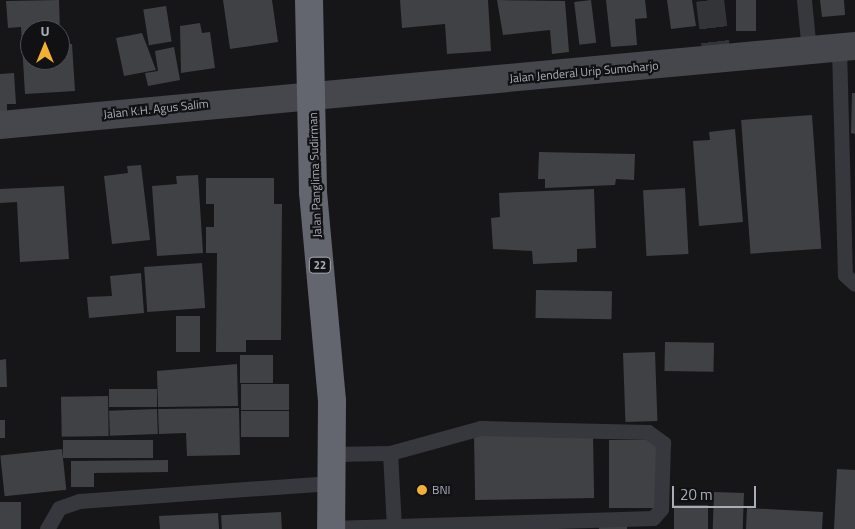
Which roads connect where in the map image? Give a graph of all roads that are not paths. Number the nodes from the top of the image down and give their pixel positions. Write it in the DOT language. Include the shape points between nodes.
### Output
graph roads {
  1 [pos="309,0"];
  2 [pos="804,0"];
  3 [pos="847,47"];
  4 [pos="809,51"];
  5 [pos="312,93"];
  6 [pos="0,125"];
  7 [pos="855,284"];
  8 [pos="390,453"];
  9 [pos="331,454"];
  10 [pos="331,482"];
  11 [pos="394,527"];
  12 [pos="47,529"];
  13 [pos="331,529"];
  1 -- 5 [label="highway, Jalan Panglima Sudirman / 22"];
  2 -- 4 [label="lane"];
  3 -- 4 [label="street, Jalan Jenderal Urip Sumoharjo"];
  3 -- 7 [label="lane" via="844,275"];
  4 -- 5 [label="street, Jalan Jenderal Urip Sumoharjo" via="406,89"];
  5 -- 6 [label="street, Jalan K.H. Agus Salim"];
  5 -- 9 [label="highway, Jalan Panglima Sudirman / 22" via="314,192 332,400"];
  8 -- 9 [label="lane"];
  8 -- 11 [label="lane"];
  8 -- 11 [label="lane" via="481,428 648,432 663,443 661,509 653,518"];
  9 -- 10 [label="highway, Jalan Panglima Sudirman / 22"];
  10 -- 12 [label="lane" via="79,501 59,508"];
  10 -- 13 [label="highway, Jalan Panglima Sudirman / 22"];
  11 -- 13 [label="lane"];
}
